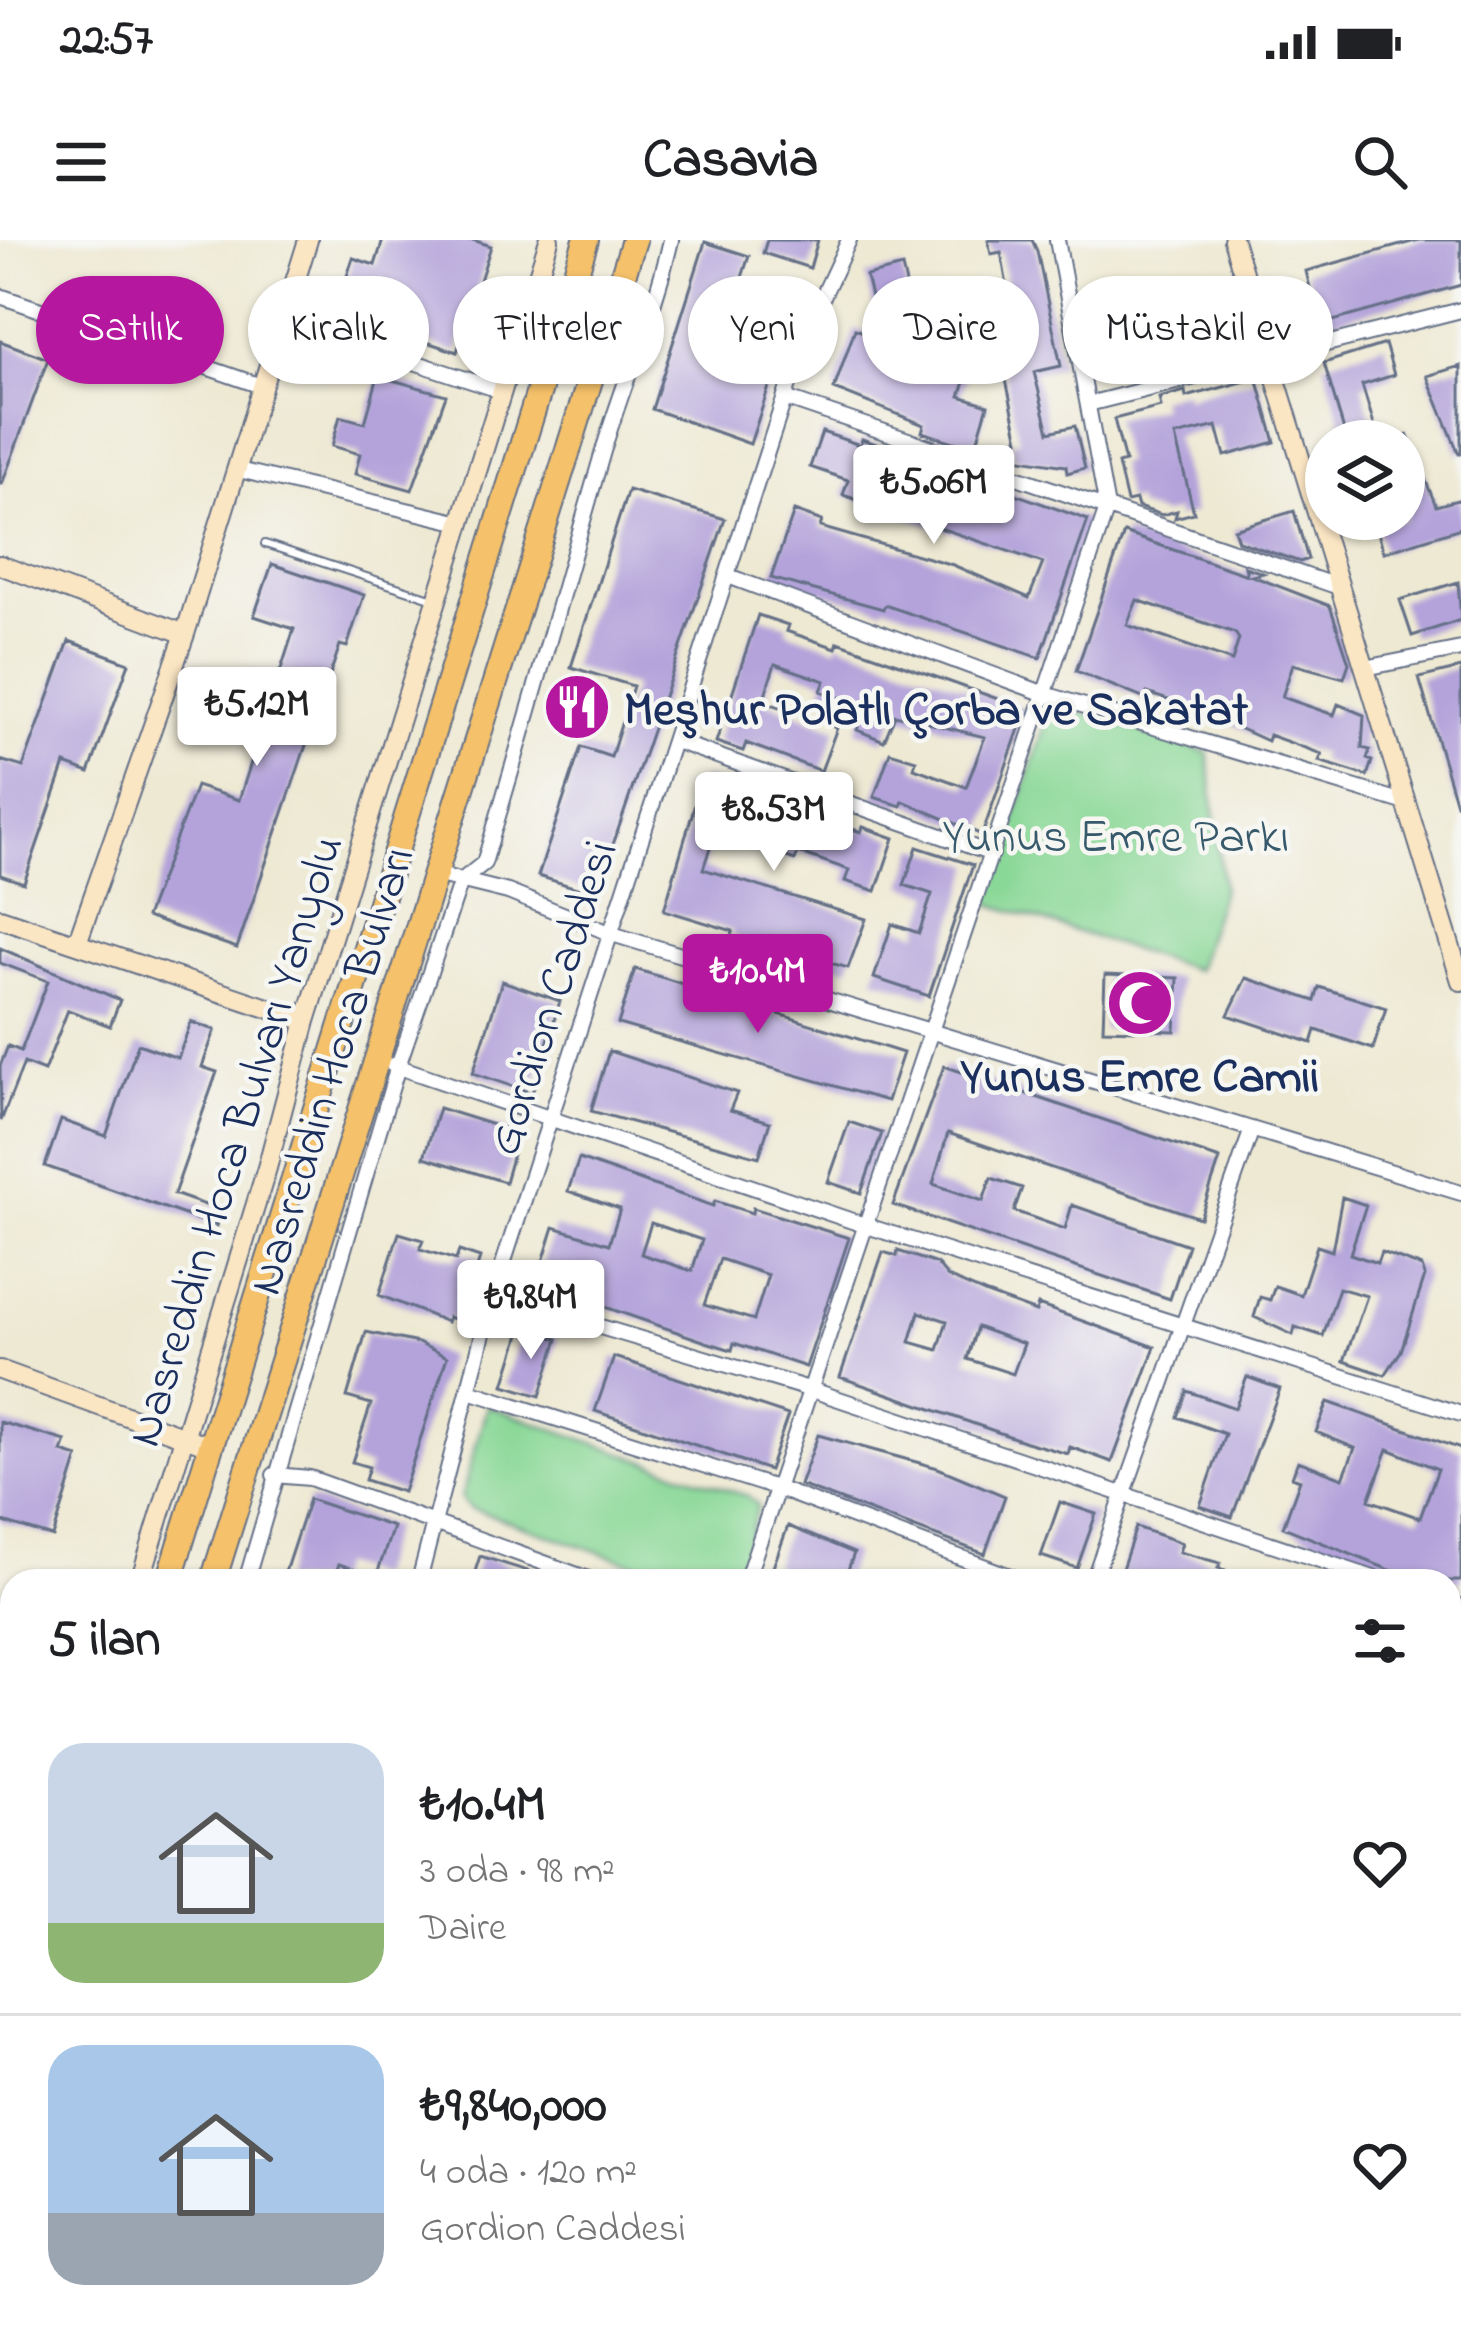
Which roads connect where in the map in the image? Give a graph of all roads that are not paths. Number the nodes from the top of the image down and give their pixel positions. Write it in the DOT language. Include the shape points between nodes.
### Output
graph roads {
  1 [pos="308,240"];
  2 [pos="547,240"];
  3 [pos="586,240"];
  4 [pos="634,240"];
  5 [pos="671,240"];
  6 [pos="849,240"];
  7 [pos="1057,240"];
  8 [pos="1233,240"];
  9 [pos="297,276"];
  10 [pos="1244,276"];
  11 [pos="0,296"];
  12 [pos="1461,310"];
  13 [pos="1333,344"];
  14 [pos="429,367"];
  15 [pos="265,384"];
  16 [pos="1171,384"];
  17 [pos="1277,384"];
  18 [pos="264,387"];
  19 [pos="502,391"];
  20 [pos="785,398"];
  21 [pos="1088,404"];
  22 [pos="238,470"];
  23 [pos="1107,508"];
  24 [pos="461,523"];
  25 [pos="265,544"];
  26 [pos="0,565"];
  27 [pos="728,576"];
  28 [pos="1340,587"];
  29 [pos="437,600"];
  30 [pos="185,634"];
  31 [pos="1461,649"];
  32 [pos="1365,668"];
  33 [pos="1045,694"];
  34 [pos="675,740"];
  35 [pos="1406,803"];
  36 [pos="992,854"];
  37 [pos="435,874"];
  38 [pos="461,881"];
  39 [pos="0,918"];
  40 [pos="613,934"];
  41 [pos="76,943"];
  42 [pos="1461,981"];
  43 [pos="306,1021"];
  44 [pos="932,1032"];
  45 [pos="388,1063"];
  46 [pos="553,1119"];
  47 [pos="1252,1129"];
  48 [pos="1461,1193"];
  49 [pos="867,1226"];
  50 [pos="493,1295"];
  51 [pos="1183,1326"];
  52 [pos="0,1370"];
  53 [pos="812,1390"];
  54 [pos="469,1391"];
  55 [pos="1461,1414"];
  56 [pos="185,1438"];
  57 [pos="212,1448"];
  58 [pos="274,1475"];
  59 [pos="779,1489"];
  60 [pos="1124,1495"];
  61 [pos="436,1527"];
  62 [pos="144,1569"];
  63 [pos="173,1569"];
  64 [pos="217,1569"];
  65 [pos="249,1569"];
  66 [pos="423,1569"];
  67 [pos="559,1569"];
  68 [pos="750,1569"];
  69 [pos="992,1569"];
  70 [pos="1097,1569"];
  71 [pos="1346,1569"];
  1 -- 9 [label="street"];
  2 -- 19 [label="street, Nasreddin Hoca Bulvarı Yanyolu"];
  3 -- 57 [label="highway, Nasreddin Hoca Bulvarı"];
  4 -- 37 [label="highway, Nasreddin Hoca Bulvarı"];
  5 -- 38 [label="street" via="484,863"];
  6 -- 20 [label="street, Gordion Caddesi"];
  7 -- 21 [label="street"];
  8 -- 10 [label="street"];
  11 -- 18 [label="street"];
  12 -- 13 [label="street"];
  14 -- 19 [label="street"];
  15 -- 18 [label="street"];
  16 -- 21 [label="street"];
  17 -- 28 [label="street"];
  18 -- 22 [label="street"];
  19 -- 24 [label="street, Nasreddin Hoca Bulvarı Yanyolu"];
  20 -- 23 [label="street"];
  20 -- 27 [label="street, Gordion Caddesi"];
  21 -- 23 [label="street"];
  22 -- 24 [label="street"];
  22 -- 30 [label="street"];
  23 -- 28 [label="street"];
  23 -- 33 [label="street"];
  24 -- 29 [label="street, Nasreddin Hoca Bulvarı Yanyolu"];
  25 -- 29 [label="lane"];
  26 -- 30 [label="street"];
  27 -- 33 [label="street"];
  27 -- 34 [label="street, Gordion Caddesi"];
  28 -- 32 [label="street"];
  29 -- 43 [label="street, Nasreddin Hoca Bulvarı Yanyolu"];
  30 -- 41 [label="street"];
  31 -- 32 [label="street"];
  32 -- 35 [label="street"];
  33 -- 35 [label="street"];
  33 -- 36 [label="street"];
  34 -- 36 [label="street"];
  34 -- 40 [label="street, Gordion Caddesi"];
  35 -- 42 [label="street"];
  36 -- 44 [label="street"];
  37 -- 38 [label="street"];
  37 -- 45 [label="highway, Nasreddin Hoca Bulvarı"];
  38 -- 40 [label="street"];
  38 -- 45 [label="street"];
  39 -- 41 [label="street"];
  40 -- 44 [label="street"];
  40 -- 46 [label="street, Gordion Caddesi"];
  41 -- 43 [label="street"];
  43 -- 56 [label="street, Nasreddin Hoca Bulvarı Yanyolu"];
  44 -- 47 [label="street"];
  44 -- 49 [label="street"];
  45 -- 46 [label="street"];
  45 -- 58 [label="street"];
  45 -- 64 [label="highway, Nasreddin Hoca Bulvarı"];
  46 -- 49 [label="street"];
  46 -- 50 [label="street, Gordion Caddesi"];
  47 -- 48 [label="street"];
  47 -- 51 [label="street"];
  49 -- 51 [label="street"];
  49 -- 53 [label="street"];
  50 -- 53 [label="street"];
  50 -- 54 [label="street, Gordion Caddesi"];
  51 -- 55 [label="street"];
  51 -- 60 [label="street"];
  52 -- 56 [label="street"];
  53 -- 59 [label="street"];
  53 -- 60 [label="street"];
  54 -- 59 [label="street"];
  54 -- 61 [label="street, Gordion Caddesi"];
  56 -- 57 [label="street"];
  56 -- 62 [label="street, Nasreddin Hoca Bulvarı Yanyolu"];
  57 -- 63 [label="highway, Nasreddin Hoca Bulvarı"];
  58 -- 61 [label="street" via="310,1478"];
  58 -- 65 [label="street"];
  59 -- 68 [label="street"];
  59 -- 69 [label="street"];
  60 -- 70 [label="street"];
  60 -- 71 [label="street"];
  61 -- 66 [label="street, Gordion Caddesi"];
  61 -- 67 [label="street"];
}
